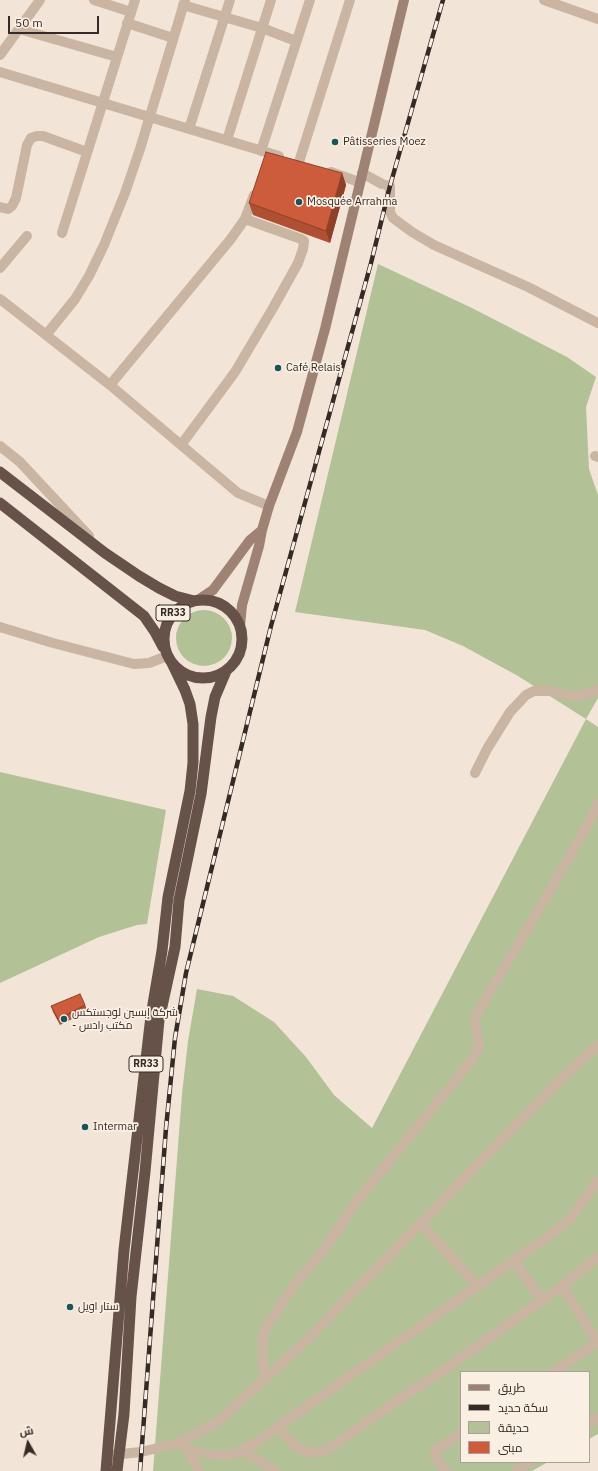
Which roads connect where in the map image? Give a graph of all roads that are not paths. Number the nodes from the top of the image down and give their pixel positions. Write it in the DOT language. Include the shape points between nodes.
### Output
graph roads {
  1 [pos="40,0"];
  2 [pos="94,0"];
  3 [pos="135,0"];
  4 [pos="230,0"];
  5 [pos="271,0"];
  6 [pos="310,0"];
  7 [pos="350,0"];
  8 [pos="404,0"];
  9 [pos="544,0"];
  10 [pos="184,3"];
  11 [pos="132,12"];
  12 [pos="224,17"];
  13 [pos="598,19"];
  14 [pos="127,22"];
  15 [pos="262,28"];
  16 [pos="19,29"];
  17 [pos="173,38"];
  18 [pos="296,41"];
  19 [pos="0,55"];
  20 [pos="117,57"];
  21 [pos="0,72"];
  22 [pos="102,103"];
  23 [pos="149,116"];
  24 [pos="189,130"];
  25 [pos="227,140"];
  26 [pos="87,152"];
  27 [pos="264,154"];
  28 [pos="322,169"];
  29 [pos="361,177"];
  30 [pos="257,187"];
  31 [pos="0,207"];
  32 [pos="244,219"];
  33 [pos="62,233"];
  34 [pos="27,236"];
  35 [pos="0,268"];
  36 [pos="0,299"];
  37 [pos="598,323"];
  38 [pos="46,335"];
  39 [pos="110,385"];
  40 [pos="181,445"];
  41 [pos="0,446"];
  42 [pos="0,472"];
  43 [pos="0,503"];
  44 [pos="269,506"];
  45 [pos="262,530"];
  46 [pos="105,553"];
  47 [pos="196,600"];
  48 [pos="240,626"];
  49 [pos="0,627"];
  50 [pos="168,656"];
  51 [pos="226,671"];
  52 [pos="598,690"];
  53 [pos="475,772"];
  54 [pos="598,804"];
  55 [pos="598,1045"];
  56 [pos="598,1180"];
  57 [pos="420,1223"];
  58 [pos="598,1257"];
  59 [pos="514,1260"];
  60 [pos="478,1286"];
  61 [pos="562,1286"];
  62 [pos="542,1301"];
  63 [pos="598,1343"];
  64 [pos="555,1371"];
  65 [pos="264,1380"];
  66 [pos="277,1428"];
  67 [pos="460,1433"];
  68 [pos="183,1446"];
  69 [pos="242,1450"];
  70 [pos="113,1455"];
  71 [pos="529,1463"];
  72 [pos="106,1471"];
  73 [pos="117,1471"];
  74 [pos="199,1471"];
  75 [pos="275,1471"];
  76 [pos="446,1471"];
  77 [pos="517,1471"];
  1 -- 16 [label="street"];
  2 -- 11 [label="street"];
  3 -- 11 [label="street"];
  4 -- 12 [label="street"];
  5 -- 15 [label="street"];
  6 -- 18 [label="street"];
  7 -- 27 [label="street" via="296,161"];
  8 -- 29 [label="main road, RR33"];
  9 -- 13 [label="street"];
  10 -- 12 [label="street"];
  10 -- 17 [label="street"];
  11 -- 14 [label="street"];
  12 -- 15 [label="street"];
  12 -- 24 [label="street"];
  14 -- 17 [label="street"];
  14 -- 20 [label="street"];
  15 -- 18 [label="street"];
  15 -- 25 [label="street"];
  16 -- 19 [label="street"];
  16 -- 20 [label="street"];
  17 -- 23 [label="street"];
  18 -- 27 [label="street"];
  20 -- 22 [label="street"];
  21 -- 22 [label="street"];
  22 -- 23 [label="street"];
  22 -- 26 [label="street"];
  23 -- 24 [label="street"];
  23 -- 38 [label="street" via="125,193 104,245 75,299"];
  24 -- 25 [label="street"];
  25 -- 27 [label="street"];
  26 -- 31 [label="street" via="44,136 31,138 16,198 8,209"];
  26 -- 33 [label="street"];
  28 -- 29 [label="street"];
  29 -- 37 [label="street" via="390,186 390,212 393,218 412,232"];
  29 -- 44 [label="main road, RR33" via="297,432"];
  30 -- 32 [label="street"];
  32 -- 39 [label="street" via="210,265"];
  32 -- 40 [label="street" via="301,239 304,241 303,250 235,372"];
  34 -- 35 [label="street"];
  36 -- 38 [label="street"];
  38 -- 39 [label="street"];
  39 -- 40 [label="street"];
  40 -- 44 [label="street" via="238,493"];
  41 -- 46 [label="street" via="20,462"];
  42 -- 46 [label="highway"];
  43 -- 50 [label="highway" via="144,616"];
  44 -- 45 [label="main road, RR33"];
  45 -- 47 [label="main road, RR33" via="250,540 213,590"];
  45 -- 48 [label="main road, RR33" via="242,605"];
  46 -- 47 [label="highway" via="159,588 175,596"];
  47 -- 48 [label="highway, RR33" via="218,602 235,616"];
  47 -- 50 [label="highway, RR33" via="186,603 171,615 163,641"];
  48 -- 51 [label="highway, RR33" via="241,650"];
  49 -- 50 [label="street" via="134,664 149,663"];
  50 -- 51 [label="highway" via="180,671 191,677 215,676"];
  50 -- 70 [label="highway, RR33" via="190,704 193,763 190,791 168,898 151,1016 124,1250"];
  51 -- 70 [label="highway, RR33" via="215,697 211,717 201,794 179,900 175,947 159,1020 131,1297 124,1414"];
  52 -- 53 [label="street" via="581,696 534,691 526,694 510,712"];
  54 -- 65 [label="street" via="575,848 478,1012 475,1019 479,1046 474,1056 357,1201 268,1324 263,1336"];
  55 -- 57 [label="street" via="556,1084"];
  56 -- 59 [label="street" via="571,1218"];
  57 -- 60 [label="street"];
  57 -- 65 [label="street" via="306,1341"];
  58 -- 61 [label="street"];
  59 -- 60 [label="street"];
  59 -- 62 [label="street"];
  60 -- 66 [label="street"];
  61 -- 62 [label="street"];
  61 -- 63 [label="street"];
  62 -- 66 [label="street" via="322,1452 311,1453 298,1448"];
  63 -- 64 [label="street"];
  65 -- 68 [label="street" via="219,1421"];
  66 -- 69 [label="street"];
  67 -- 76 [label="street" via="436,1450 435,1457"];
  68 -- 69 [label="street" via="214,1455 232,1454"];
  68 -- 70 [label="street"];
  68 -- 74 [label="street"];
  69 -- 75 [label="street"];
  70 -- 72 [label="highway, RR33"];
  70 -- 73 [label="highway, RR33"];
  71 -- 77 [label="street"];
}
